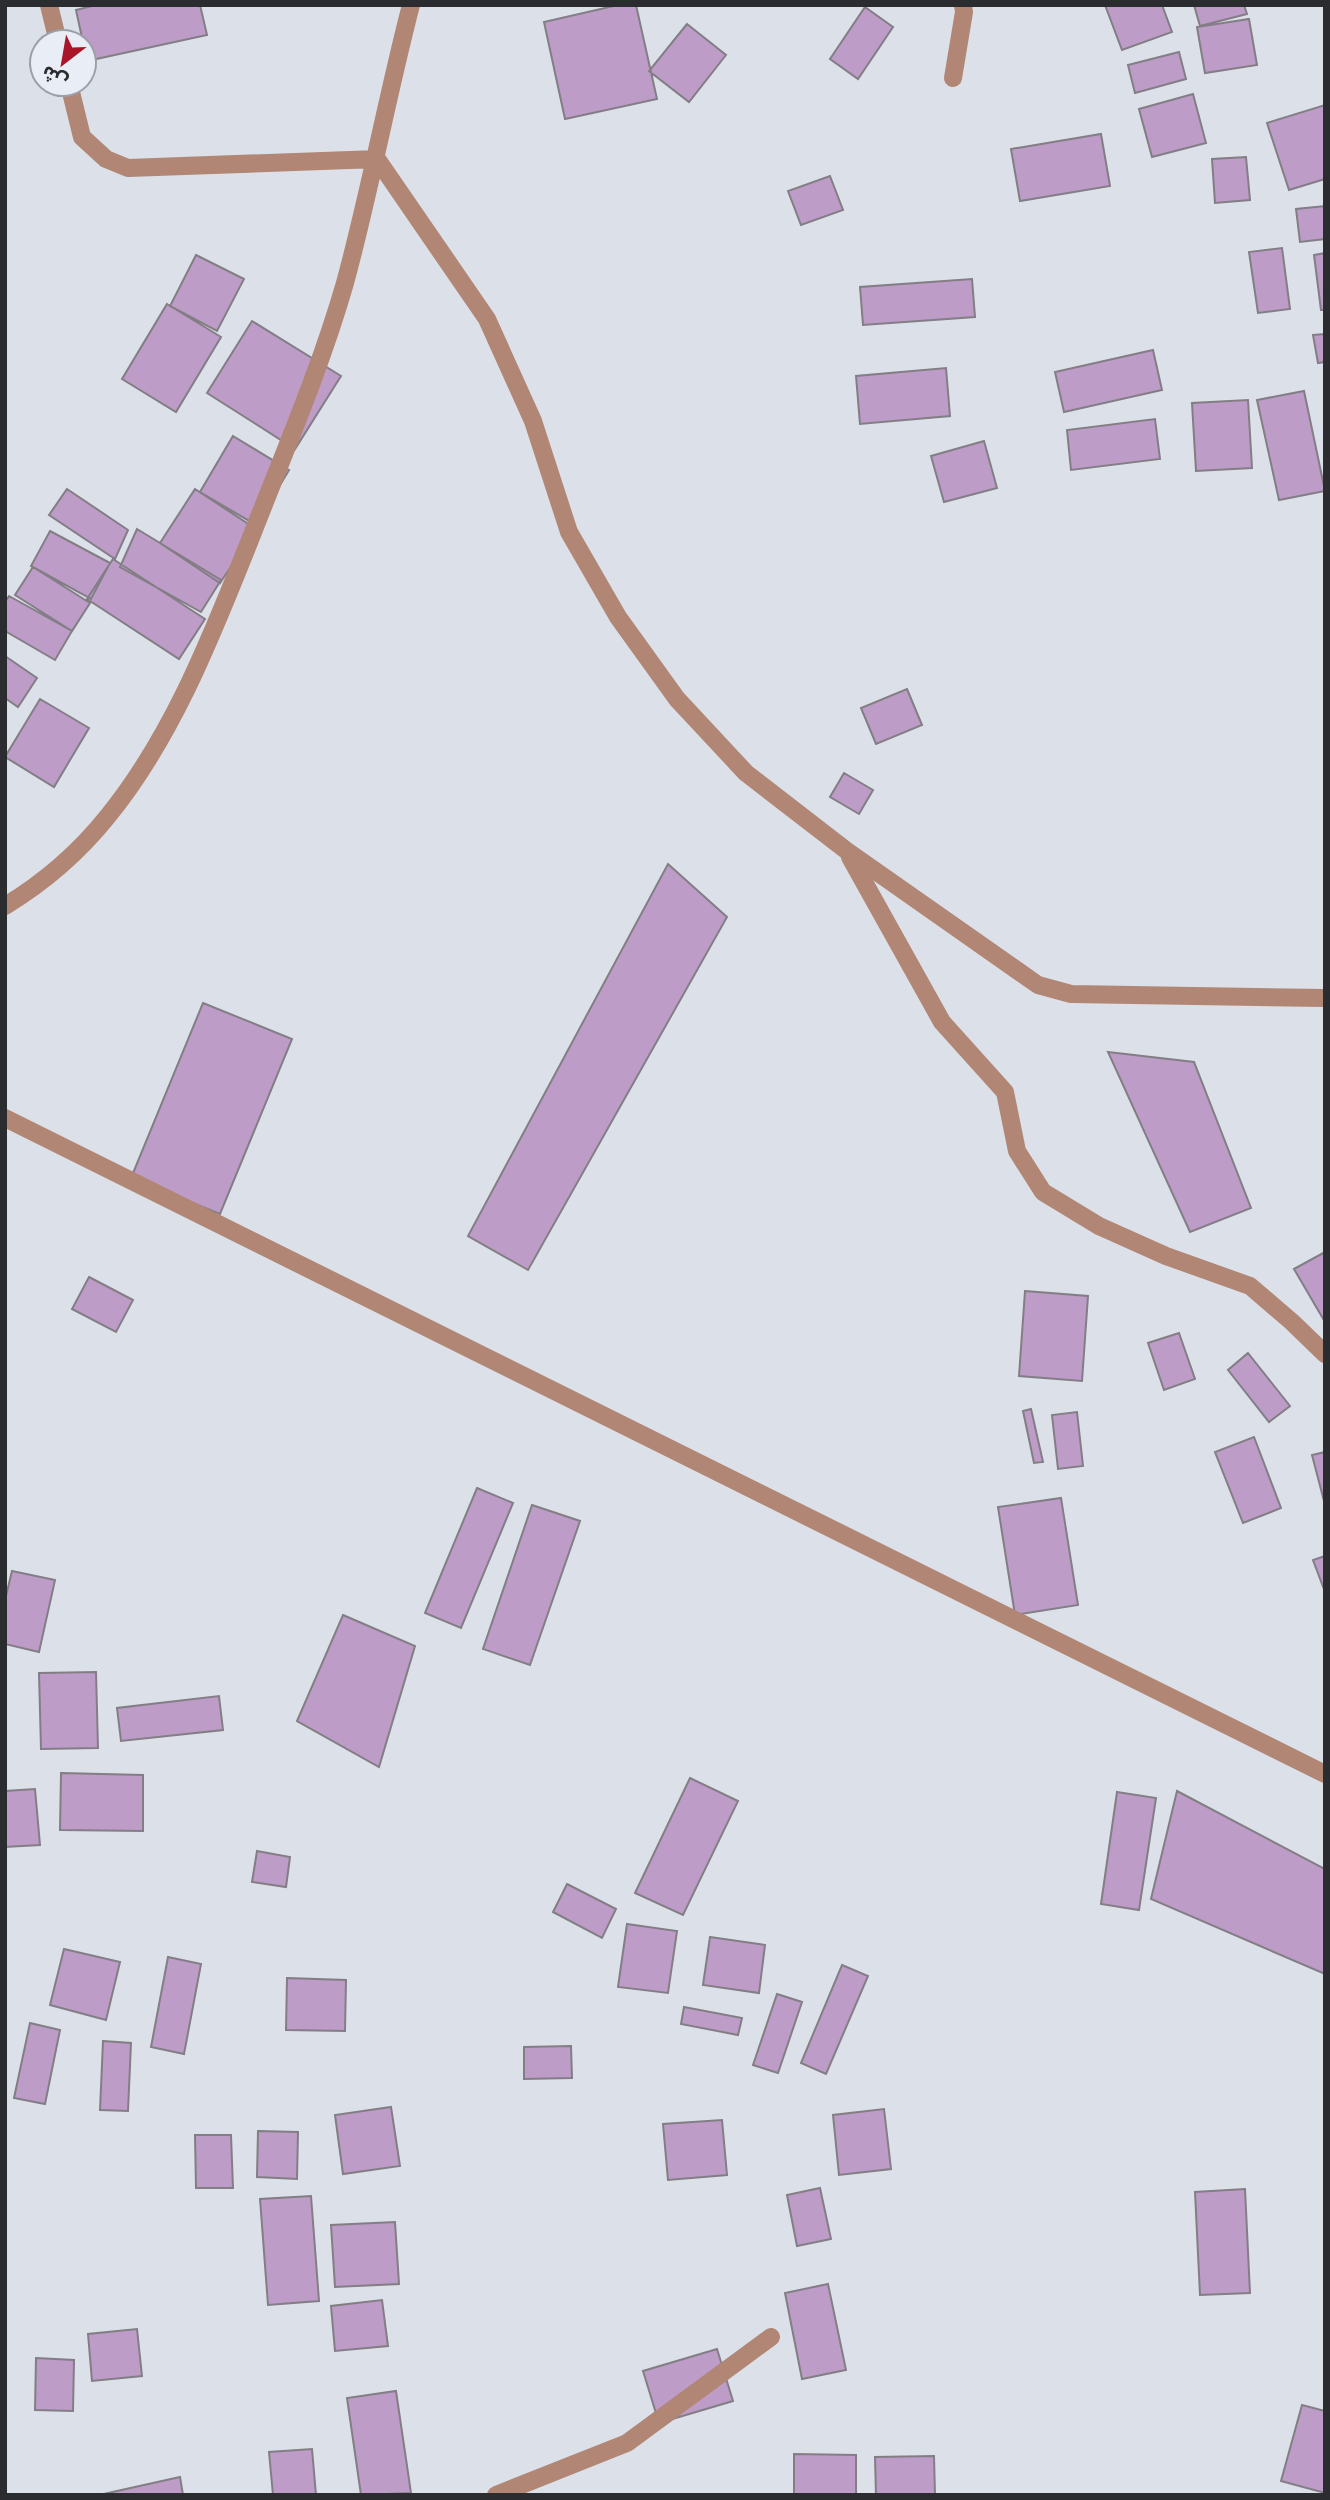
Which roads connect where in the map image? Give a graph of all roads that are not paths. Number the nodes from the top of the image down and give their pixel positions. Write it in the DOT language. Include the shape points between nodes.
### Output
graph roads {
  1 [pos="49,5"];
  2 [pos="963,5"];
  3 [pos="410,6"];
  4 [pos="55,28"];
  5 [pos="953,78"];
  6 [pos="72,98"];
  7 [pos="377,159"];
  8 [pos="847,851"];
  9 [pos="5,906"];
  10 [pos="1325,998"];
  11 [pos="5,1118"];
  12 [pos="1325,1354"];
  13 [pos="1325,1774"];
  14 [pos="771,2337"];
  15 [pos="496,2495"];
  1 -- 4 [label="street"];
  2 -- 5 [label="street"];
  3 -- 7 [label="street"];
  6 -- 7 [label="street" via="82,137 106,159 128,168"];
  7 -- 8 [label="street" via="487,319 533,421 569,532 618,617 677,699 746,773"];
  7 -- 9 [label="street" via="344,285 296,424 215,628 141,770 107,817 66,859"];
  8 -- 10 [label="street" via="1038,985 1071,994"];
  8 -- 12 [label="street" via="943,1022 1005,1092 1017,1151 1042,1192 1099,1226 1250,1286"];
  11 -- 13 [label="street"];
  14 -- 15 [label="street" via="627,2443"];
}
